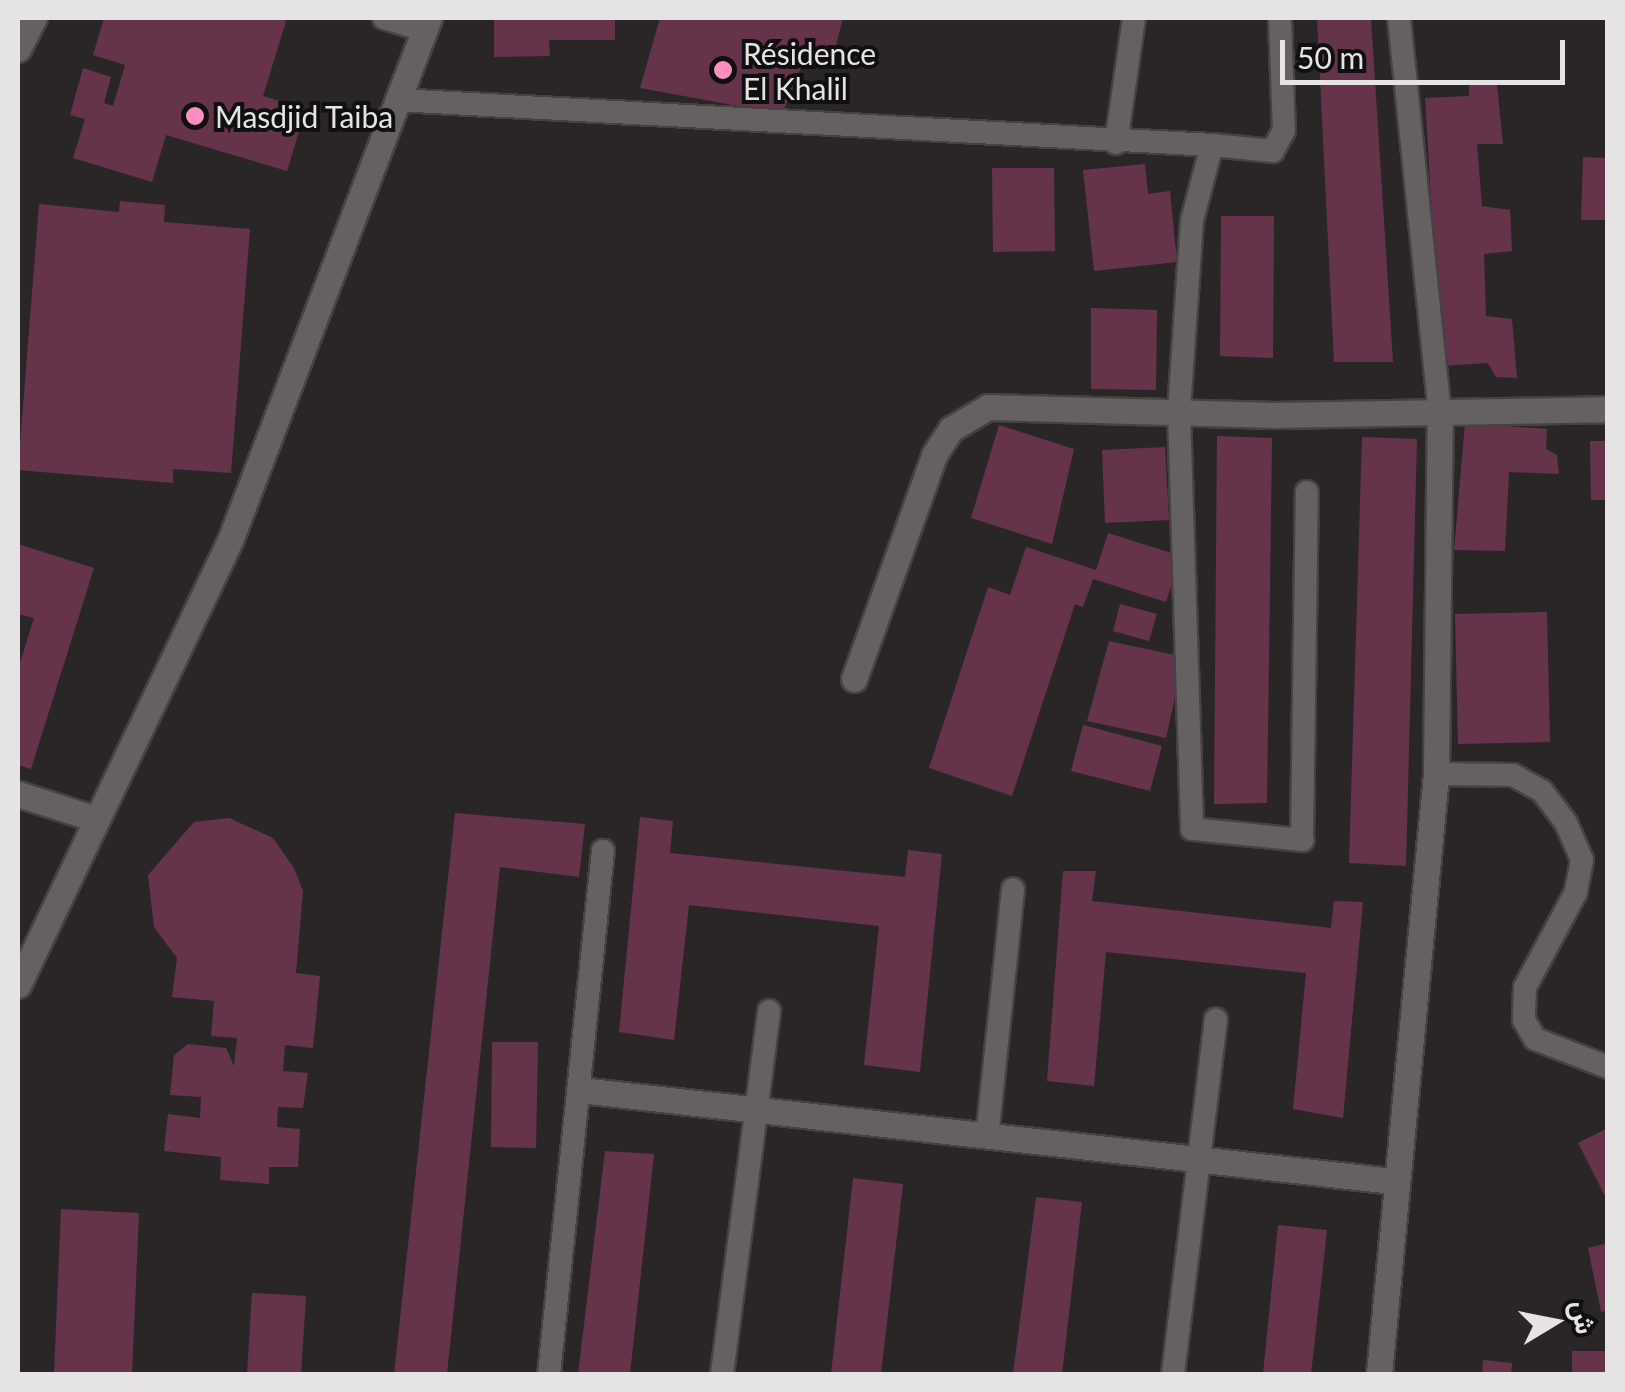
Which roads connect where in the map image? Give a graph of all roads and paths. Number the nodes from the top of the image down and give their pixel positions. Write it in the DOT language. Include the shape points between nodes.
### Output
graph roads {
  1 [pos="34,18"];
  2 [pos="384,18"];
  3 [pos="1134,18"];
  4 [pos="1280,18"];
  5 [pos="1399,18"];
  6 [pos="426,24"];
  7 [pos="18,48"];
  8 [pos="397,100"];
  9 [pos="1116,144"];
  10 [pos="1212,145"];
  11 [pos="1608,409"];
  12 [pos="1179,412"];
  13 [pos="1440,414"];
  14 [pos="1307,492"];
  15 [pos="854,679"];
  16 [pos="1436,774"];
  17 [pos="18,794"];
  18 [pos="96,820"];
  19 [pos="603,851"];
  20 [pos="1014,888"];
  21 [pos="18,985"];
  22 [pos="769,1011"];
  23 [pos="1216,1020"];
  24 [pos="1608,1068"];
  25 [pos="580,1090"];
  26 [pos="756,1108"];
  27 [pos="987,1136"];
  28 [pos="1196,1161"];
  29 [pos="1392,1180"];
  30 [pos="549,1374"];
  31 [pos="722,1374"];
  32 [pos="1173,1374"];
  33 [pos="1379,1374"];
  1 -- 7 [label="street"];
  2 -- 6 [label="lane"];
  3 -- 9 [label="lane"];
  4 -- 10 [label="lane" via="1284,130 1273,151"];
  5 -- 13 [label="lane"];
  6 -- 8 [label="street"];
  8 -- 9 [label="lane"];
  8 -- 18 [label="street" via="230,538"];
  9 -- 10 [label="lane"];
  10 -- 12 [label="lane" via="1192,220"];
  11 -- 13 [label="street"];
  12 -- 13 [label="street"];
  12 -- 14 [label="lane" via="1192,829 1302,840"];
  12 -- 15 [label="street" via="1012,404 971,413 950,430"];
  13 -- 16 [label="street"];
  16 -- 24 [label="lane" via="1513,775 1542,790 1566,823 1582,860 1576,892 1525,987 1524,1020 1535,1039"];
  16 -- 29 [label="street"];
  17 -- 18 [label="street"];
  18 -- 21 [label="street"];
  19 -- 25 [label="lane"];
  20 -- 27 [label="lane"];
  22 -- 26 [label="lane"];
  23 -- 28 [label="lane"];
  25 -- 26 [label="street"];
  25 -- 30 [label="lane"];
  26 -- 27 [label="street"];
  26 -- 31 [label="lane"];
  27 -- 28 [label="street"];
  28 -- 29 [label="street"];
  28 -- 32 [label="lane"];
  29 -- 33 [label="street"];
}
